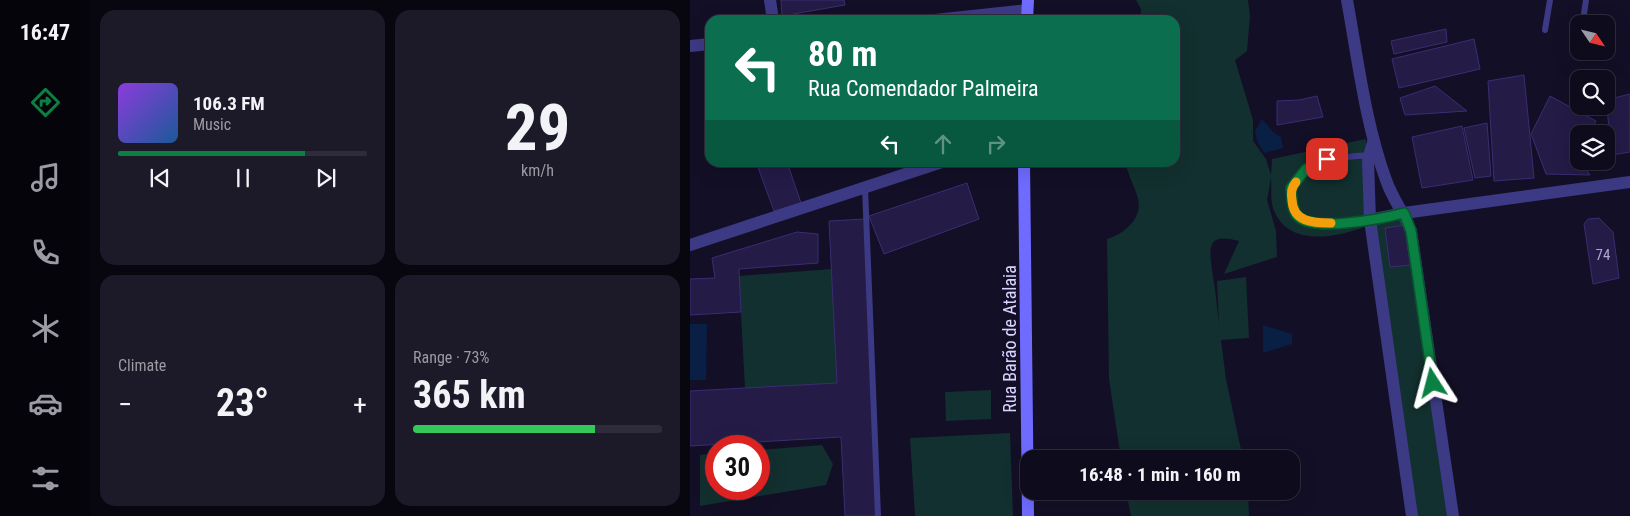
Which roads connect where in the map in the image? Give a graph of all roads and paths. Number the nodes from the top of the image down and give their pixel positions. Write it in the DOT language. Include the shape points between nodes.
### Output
graph roads {
  1 [pos="770,0"];
  2 [pos="1347,0"];
  3 [pos="1550,0"];
  4 [pos="1586,0"];
  5 [pos="1027,10"];
  6 [pos="1584,14"];
  7 [pos="772,15"];
  8 [pos="981,15"];
  9 [pos="1546,30"];
  10 [pos="705,44"];
  11 [pos="690,46"];
  12 [pos="1373,141"];
  13 [pos="1370,155"];
  14 [pos="927,167"];
  15 [pos="1024,167"];
  16 [pos="1630,182"];
  17 [pos="865,188"];
  18 [pos="1404,213"];
  19 [pos="1370,220"];
  20 [pos="690,245"];
  21 [pos="878,516"];
  22 [pos="1028,516"];
  23 [pos="1412,516"];
  24 [pos="1453,516"];
  1 -- 7 [label="street"];
  2 -- 12 [label="street"];
  3 -- 9 [label="lane"];
  4 -- 6 [label="lane"];
  5 -- 8 [label="street"];
  10 -- 11 [label="street"];
  12 -- 13 [label="street"];
  12 -- 18 [label="street" via="1391,193"];
  13 -- 19 [label="street"];
  13 -- 19 [label="lane" via="1327,159 1306,169 1291,188 1296,214 1306,221"];
  14 -- 17 [label="street"];
  15 -- 22 [label="main road, Rua Barão de Atalaia"];
  16 -- 18 [label="street"];
  17 -- 20 [label="street"];
  17 -- 21 [label="lane"];
  18 -- 19 [label="street"];
  18 -- 24 [label="street" via="1411,231"];
  19 -- 23 [label="street"];
}
